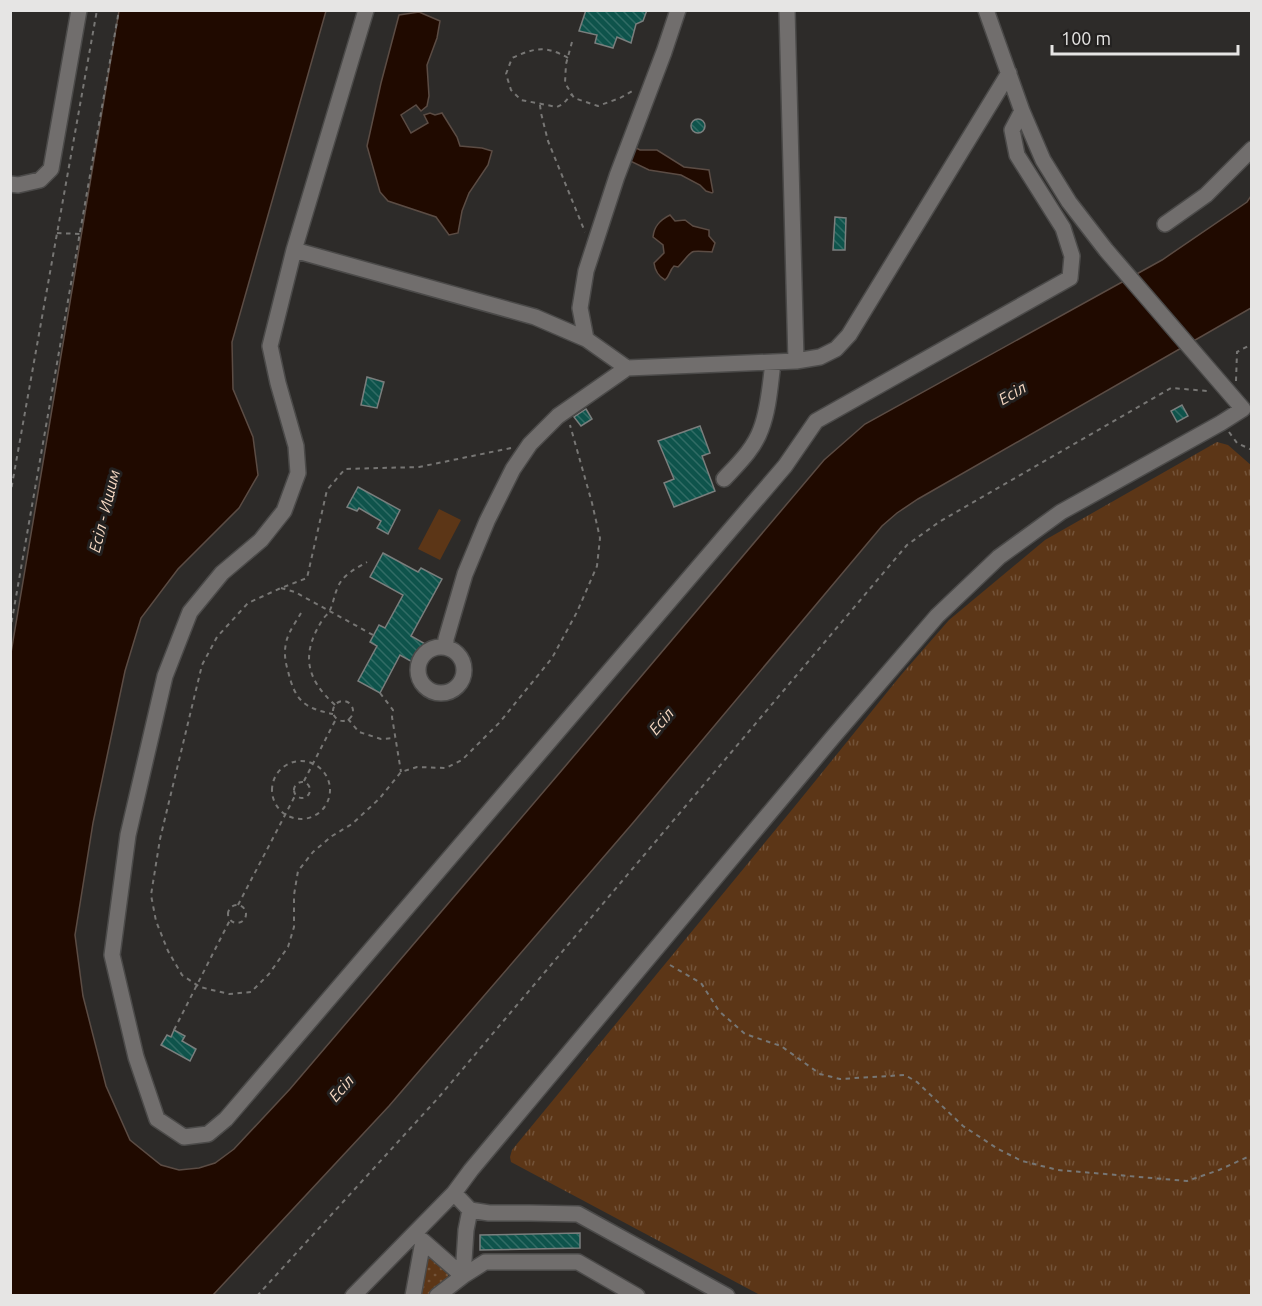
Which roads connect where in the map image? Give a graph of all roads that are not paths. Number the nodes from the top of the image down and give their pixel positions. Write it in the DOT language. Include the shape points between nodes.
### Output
graph roads {
  1 [pos="79,10"];
  2 [pos="366,10"];
  3 [pos="678,10"];
  4 [pos="787,10"];
  5 [pos="986,10"];
  6 [pos="1009,73"];
  7 [pos="1022,111"];
  8 [pos="1251,148"];
  9 [pos="14,184"];
  10 [pos="1164,224"];
  11 [pos="294,250"];
  12 [pos="586,339"];
  13 [pos="796,361"];
  14 [pos="773,363"];
  15 [pos="627,368"];
  16 [pos="724,479"];
  17 [pos="446,646"];
  18 [pos="454,1193"];
  19 [pos="470,1210"];
  20 [pos="463,1276"];
  21 [pos="353,1296"];
  22 [pos="413,1296"];
  23 [pos="437,1296"];
  24 [pos="637,1296"];
  25 [pos="727,1296"];
  1 -- 9 [label="street" via="51,169 40,180"];
  2 -- 11 [label="street"];
  3 -- 12 [label="street" via="586,271 580,308"];
  4 -- 13 [label="street"];
  5 -- 6 [label="street"];
  6 -- 7 [label="street"];
  6 -- 13 [label="street" via="849,335 836,349 820,357"];
  7 -- 11 [label="street" via="1012,130 1017,155 1063,228 1072,256 1070,278 816,421 785,466 226,1119 208,1134 184,1137 157,1119 136,1057 112,955 128,835 165,676 190,612 222,573 261,540 284,511 298,473 296,446 270,346"];
  7 -- 18 [label="street" via="1043,160 1069,202 1106,250 1229,383 1243,409 1061,512 999,557 937,616"];
  8 -- 10 [label="street" via="1206,195"];
  11 -- 12 [label="street" via="535,317"];
  12 -- 15 [label="street"];
  13 -- 14 [label="street"];
  14 -- 15 [label="street"];
  14 -- 16 [label="street" via="761,430 741,462"];
  15 -- 17 [label="street" via="558,416 530,444 513,469 465,574"];
  18 -- 19 [label="street"];
  18 -- 21 [label="street"];
  19 -- 20 [label="street"];
  19 -- 25 [label="street" via="578,1214"];
  20 -- 22 [label="street" via="423,1241"];
  20 -- 23 [label="street"];
  20 -- 24 [label="street" via="485,1262 578,1262"];
}
